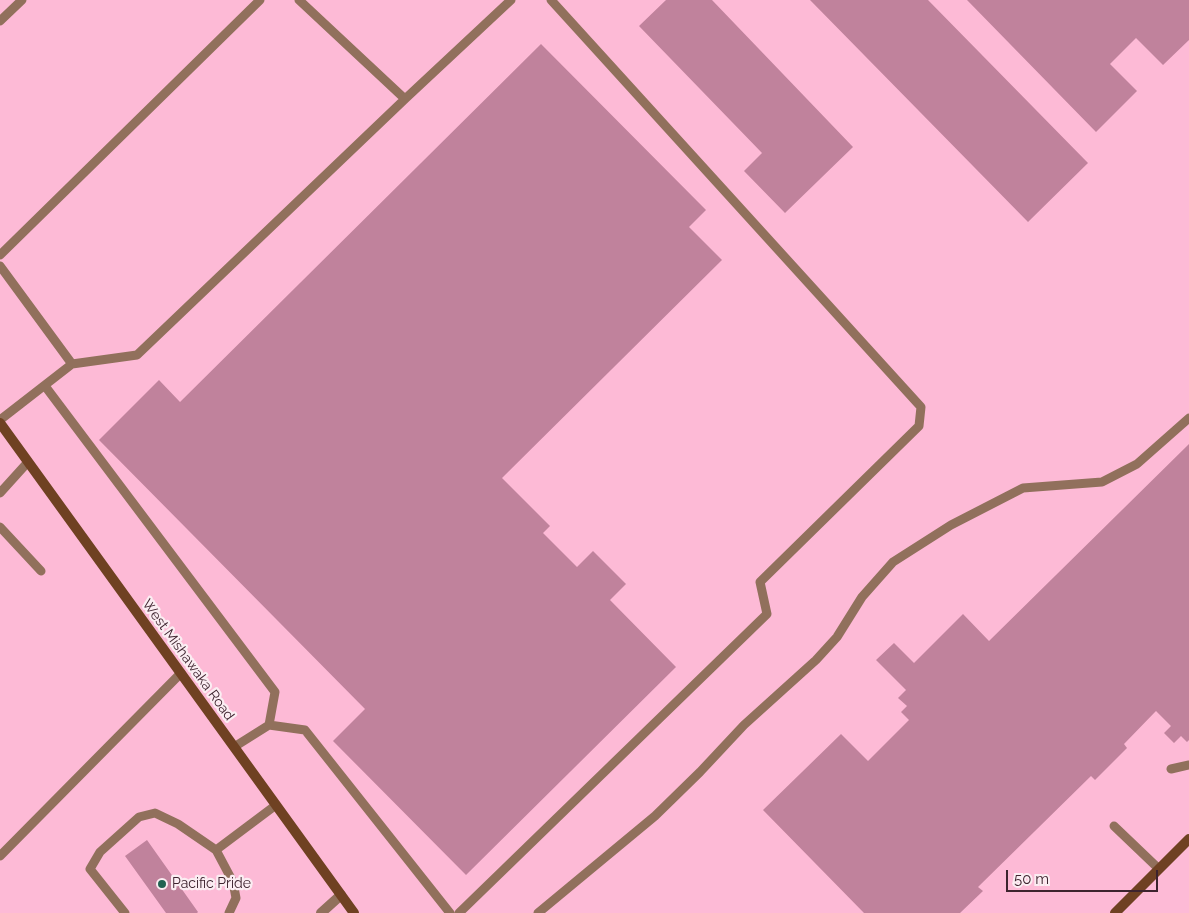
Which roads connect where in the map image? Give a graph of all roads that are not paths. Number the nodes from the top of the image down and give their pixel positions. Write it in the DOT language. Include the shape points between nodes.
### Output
graph roads {
  1 [pos="22,0"];
  2 [pos="260,0"];
  3 [pos="299,0"];
  4 [pos="511,0"];
  5 [pos="551,0"];
  6 [pos="0,21"];
  7 [pos="405,99"];
  8 [pos="0,256"];
  9 [pos="0,266"];
  10 [pos="72,364"];
  11 [pos="45,386"];
  12 [pos="1189,418"];
  13 [pos="0,421"];
  14 [pos="28,462"];
  15 [pos="0,493"];
  16 [pos="0,528"];
  17 [pos="41,571"];
  18 [pos="181,673"];
  19 [pos="269,725"];
  20 [pos="234,747"];
  21 [pos="1189,765"];
  22 [pos="1171,770"];
  23 [pos="276,805"];
  24 [pos="1114,826"];
  25 [pos="1189,840"];
  26 [pos="216,850"];
  27 [pos="0,856"];
  28 [pos="1159,869"];
  29 [pos="341,895"];
  30 [pos="125,913"];
  31 [pos="229,913"];
  32 [pos="321,913"];
  33 [pos="354,913"];
  34 [pos="450,913"];
  35 [pos="459,913"];
  36 [pos="538,913"];
  37 [pos="1114,913"];
  1 -- 6 [label="lane"];
  2 -- 8 [label="lane"];
  3 -- 7 [label="lane"];
  4 -- 7 [label="lane"];
  5 -- 35 [label="lane" via="921,407 919,426 760,582 767,614"];
  7 -- 10 [label="lane" via="137,355"];
  9 -- 10 [label="lane"];
  10 -- 11 [label="lane"];
  11 -- 13 [label="lane"];
  11 -- 19 [label="lane" via="275,692"];
  12 -- 36 [label="lane" via="1137,464 1102,482 1023,488 950,525 893,562 862,597 837,637 816,660 744,725 655,816"];
  13 -- 14 [label="main road, West Mishawaka Road"];
  14 -- 15 [label="lane"];
  14 -- 18 [label="main road, West Mishawaka Road"];
  16 -- 17 [label="lane"];
  18 -- 20 [label="main road, West Mishawaka Road"];
  18 -- 27 [label="lane"];
  19 -- 20 [label="lane"];
  19 -- 34 [label="lane" via="305,730"];
  20 -- 23 [label="main road, West Mishawaka Road"];
  21 -- 22 [label="lane"];
  23 -- 26 [label="lane"];
  23 -- 29 [label="main road, West Mishawaka Road"];
  24 -- 28 [label="lane"];
  25 -- 28 [label="main road"];
  26 -- 30 [label="lane" via="156,813 139,817 100,852 90,869"];
  26 -- 31 [label="lane" via="233,882 236,898"];
  28 -- 37 [label="main road"];
  29 -- 32 [label="street"];
  29 -- 33 [label="main road, West Mishawaka Road"];
}
